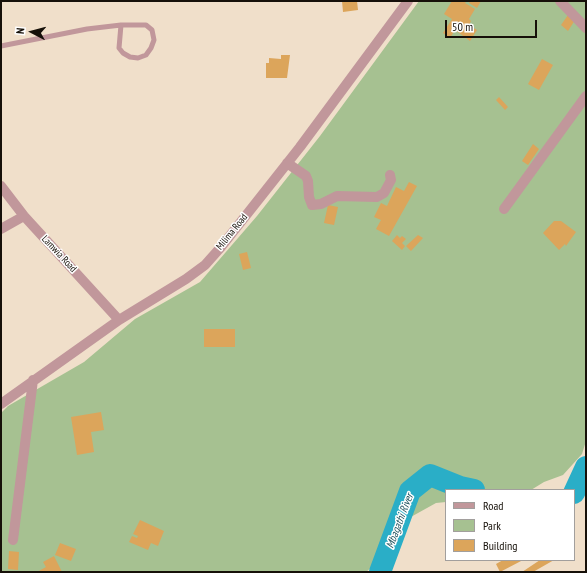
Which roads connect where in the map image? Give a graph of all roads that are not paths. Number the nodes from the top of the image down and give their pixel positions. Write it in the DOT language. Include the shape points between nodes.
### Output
graph roads {
  1 [pos="408,1"];
  2 [pos="560,1"];
  3 [pos="121,25"];
  4 [pos="586,28"];
  5 [pos="1,46"];
  6 [pos="586,96"];
  7 [pos="287,163"];
  8 [pos="390,175"];
  9 [pos="1,186"];
  10 [pos="504,209"];
  11 [pos="24,216"];
  12 [pos="1,229"];
  13 [pos="119,320"];
  14 [pos="33,380"];
  15 [pos="1,404"];
  16 [pos="13,540"];
  1 -- 7 [label="street, Milima Road"];
  2 -- 4 [label="street"];
  3 -- 3 [label="lane" via="119,48 122,53 138,58 146,55 154,40 152,30 146,25"];
  3 -- 5 [label="lane"];
  6 -- 10 [label="street"];
  7 -- 8 [label="street" via="306,176 308,197 312,205 322,204 337,196 377,197 384,192 391,180"];
  7 -- 13 [label="street, Milima Road" via="221,247 204,264 186,280"];
  9 -- 11 [label="street, Lamwia Road"];
  11 -- 12 [label="street"];
  11 -- 13 [label="street, Lamwia Road"];
  13 -- 14 [label="street, Milima Road"];
  14 -- 15 [label="street, Milima Road"];
  14 -- 16 [label="street"];
}
